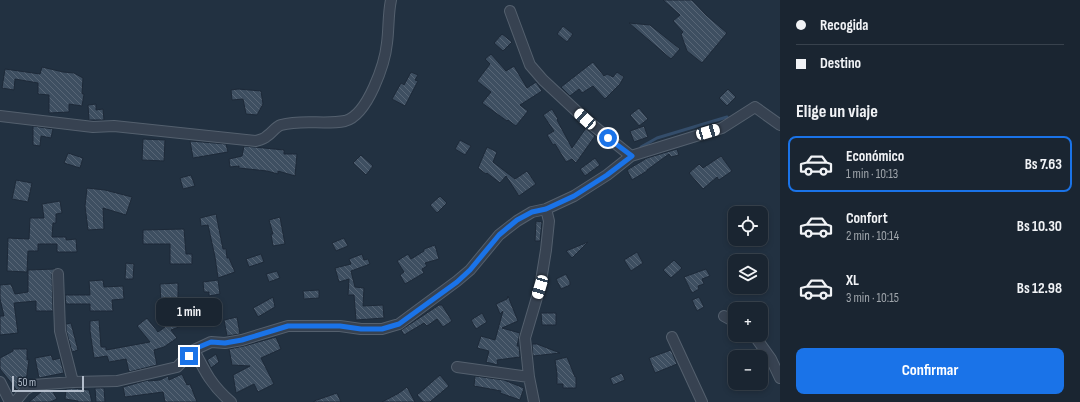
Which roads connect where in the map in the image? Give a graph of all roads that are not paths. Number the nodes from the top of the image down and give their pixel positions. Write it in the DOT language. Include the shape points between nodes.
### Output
graph roads {
  1 [pos="391,0"];
  2 [pos="510,11"];
  3 [pos="0,116"];
  4 [pos="780,125"];
  5 [pos="632,156"];
  6 [pos="546,209"];
  7 [pos="58,274"];
  8 [pos="724,316"];
  9 [pos="728,318"];
  10 [pos="672,337"];
  11 [pos="759,342"];
  12 [pos="194,350"];
  13 [pos="457,367"];
  14 [pos="529,377"];
  15 [pos="780,378"];
  16 [pos="0,382"];
  17 [pos="73,382"];
  18 [pos="10,402"];
  19 [pos="15,402"];
  20 [pos="231,402"];
  21 [pos="534,402"];
  22 [pos="702,402"];
  1 -- 3 [label="street" via="387,43 381,69 365,104 346,120 291,122 279,126 266,137 256,141 114,126 93,128"];
  2 -- 5 [label="street" via="530,65 585,119"];
  4 -- 5 [label="street" via="754,107 722,128"];
  5 -- 6 [label="street" via="574,196"];
  6 -- 12 [label="street" via="532,212 517,220 499,235 457,282 399,324 382,329 288,326 242,340 211,342"];
  6 -- 14 [label="street" via="549,221 540,287 525,338"];
  7 -- 17 [label="street" via="60,331"];
  8 -- 9 [label="street"];
  10 -- 22 [label="street"];
  11 -- 15 [label="street"];
  12 -- 17 [label="street" via="177,368 118,381"];
  12 -- 20 [label="street" via="207,376 219,392"];
  13 -- 14 [label="street"];
  14 -- 21 [label="street"];
  16 -- 18 [label="street"];
  17 -- 19 [label="street" via="33,385"];
}
